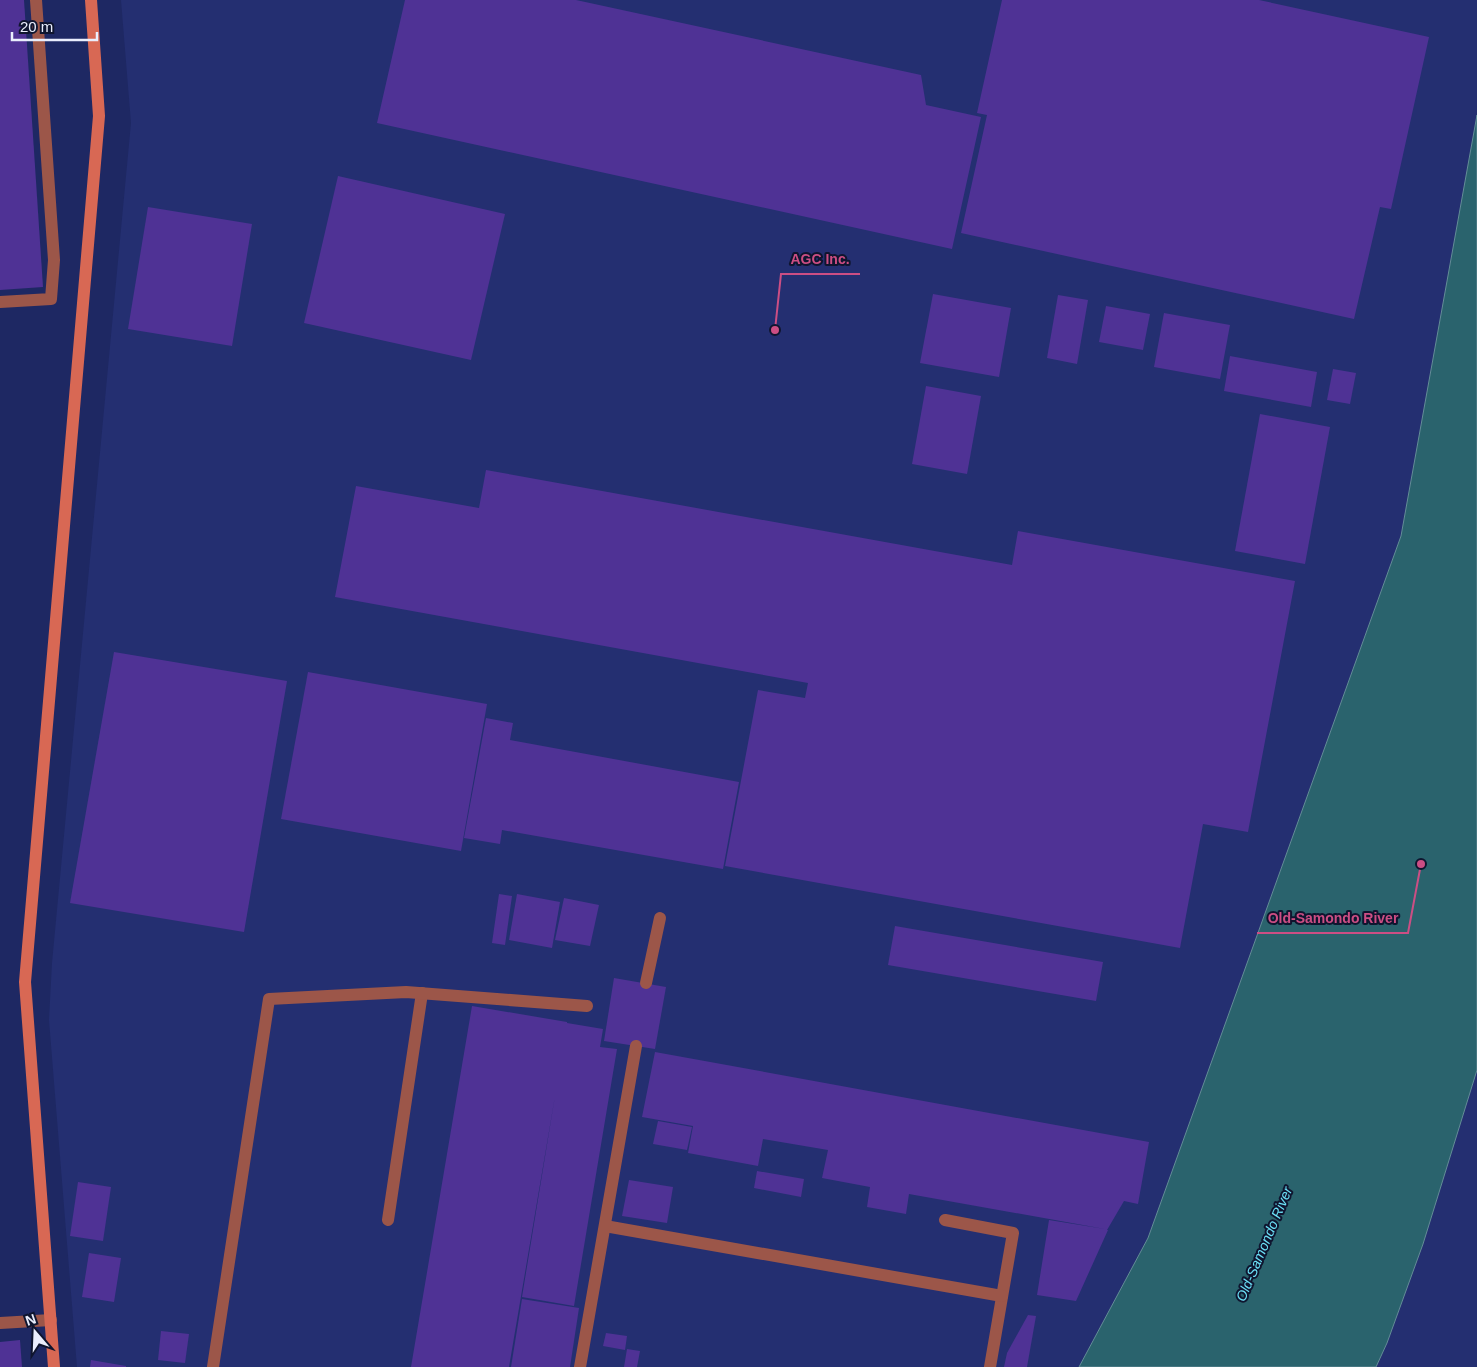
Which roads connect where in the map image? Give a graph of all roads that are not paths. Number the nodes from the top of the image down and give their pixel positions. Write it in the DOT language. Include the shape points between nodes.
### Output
graph roads {
  1 [pos="36,0"];
  2 [pos="91,0"];
  3 [pos="0,302"];
  4 [pos="660,918"];
  5 [pos="646,983"];
  6 [pos="422,993"];
  7 [pos="587,1006"];
  8 [pos="636,1046"];
  9 [pos="388,1220"];
  10 [pos="945,1220"];
  11 [pos="605,1226"];
  12 [pos="1002,1296"];
  13 [pos="51,1320"];
  14 [pos="0,1323"];
  15 [pos="54,1367"];
  16 [pos="213,1367"];
  17 [pos="580,1367"];
  18 [pos="990,1367"];
  1 -- 3 [label="lane" via="54,260 51,299"];
  2 -- 13 [label="street" via="99,116 25,982"];
  4 -- 5 [label="lane"];
  6 -- 7 [label="lane"];
  6 -- 9 [label="lane"];
  6 -- 16 [label="lane" via="268,999"];
  8 -- 11 [label="lane"];
  10 -- 12 [label="lane" via="1013,1233"];
  11 -- 12 [label="lane"];
  11 -- 17 [label="lane"];
  12 -- 18 [label="lane"];
  13 -- 14 [label="lane"];
  13 -- 15 [label="street"];
}
